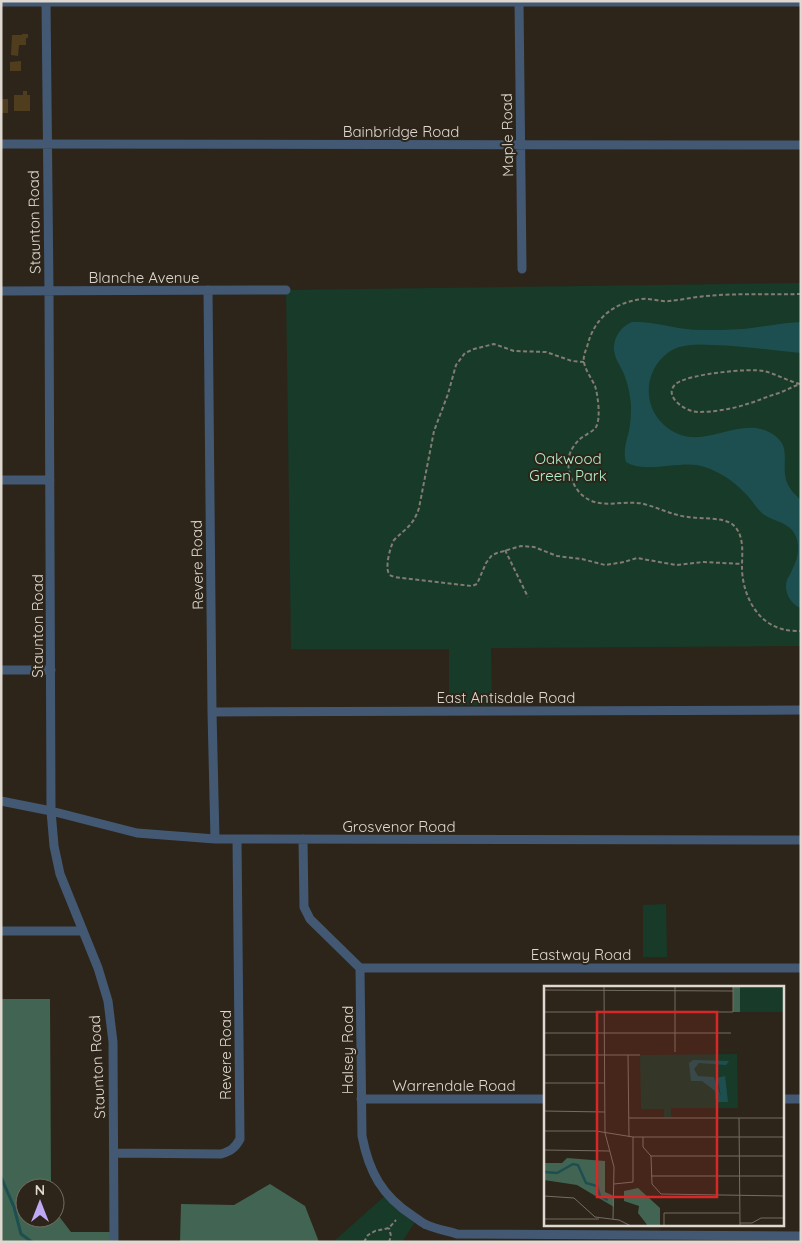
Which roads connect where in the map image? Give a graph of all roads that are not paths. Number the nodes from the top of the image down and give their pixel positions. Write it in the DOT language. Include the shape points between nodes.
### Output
graph roads {
  1 [pos="519,1"];
  2 [pos="1,2"];
  3 [pos="46,2"];
  4 [pos="801,2"];
  5 [pos="1,144"];
  6 [pos="46,144"];
  7 [pos="521,145"];
  8 [pos="801,145"];
  9 [pos="522,269"];
  10 [pos="208,290"];
  11 [pos="286,290"];
  12 [pos="1,291"];
  13 [pos="49,291"];
  14 [pos="1,480"];
  15 [pos="50,480"];
  16 [pos="1,670"];
  17 [pos="51,670"];
  18 [pos="801,710"];
  19 [pos="212,712"];
  20 [pos="1,801"];
  21 [pos="51,810"];
  22 [pos="215,839"];
  23 [pos="238,839"];
  24 [pos="303,839"];
  25 [pos="801,840"];
  26 [pos="1,931"];
  27 [pos="83,931"];
  28 [pos="360,968"];
  29 [pos="801,968"];
  30 [pos="361,1099"];
  31 [pos="544,1099"];
  32 [pos="784,1099"];
  33 [pos="801,1099"];
  34 [pos="114,1153"];
  35 [pos="801,1236"];
  36 [pos="114,1242"];
  1 -- 3 [label="street"];
  1 -- 4 [label="street"];
  1 -- 7 [label="street, Maple Road"];
  2 -- 3 [label="street"];
  3 -- 6 [label="street, Staunton Road"];
  5 -- 6 [label="street, Bainbridge Road"];
  6 -- 7 [label="street, Bainbridge Road"];
  6 -- 13 [label="street, Staunton Road"];
  7 -- 8 [label="street, Bainbridge Road"];
  7 -- 9 [label="street, Maple Road"];
  10 -- 11 [label="street, Blanche Avenue"];
  10 -- 13 [label="street, Blanche Avenue"];
  10 -- 19 [label="street, Revere Road"];
  12 -- 13 [label="street, Blanche Avenue"];
  13 -- 15 [label="street, Staunton Road"];
  14 -- 15 [label="street"];
  15 -- 17 [label="street, Staunton Road"];
  16 -- 17 [label="street"];
  17 -- 21 [label="street, Staunton Road"];
  18 -- 19 [label="street, East Antisdale Road"];
  19 -- 22 [label="street, Revere Road"];
  20 -- 21 [label="street, Grosvenor Road"];
  21 -- 22 [label="street, Grosvenor Road" via="137,833"];
  21 -- 27 [label="street, Staunton Road" via="60,874"];
  22 -- 23 [label="street, Grosvenor Road"];
  23 -- 24 [label="street, Grosvenor Road"];
  23 -- 34 [label="street, Revere Road" via="240,1139 230,1151 221,1154"];
  24 -- 25 [label="street, Grosvenor Road"];
  24 -- 28 [label="street" via="304,907 310,919"];
  26 -- 27 [label="street"];
  27 -- 34 [label="street, Staunton Road" via="108,1001 113,1042"];
  28 -- 29 [label="street, Eastway Road"];
  28 -- 30 [label="street, Halsey Road"];
  30 -- 31 [label="street, Warrendale Road"];
  30 -- 35 [label="street, Halsey Road" via="366,1156 380,1185 392,1201 412,1216 457,1234"];
  32 -- 33 [label="street"];
  34 -- 36 [label="street, Staunton Road"];
}
